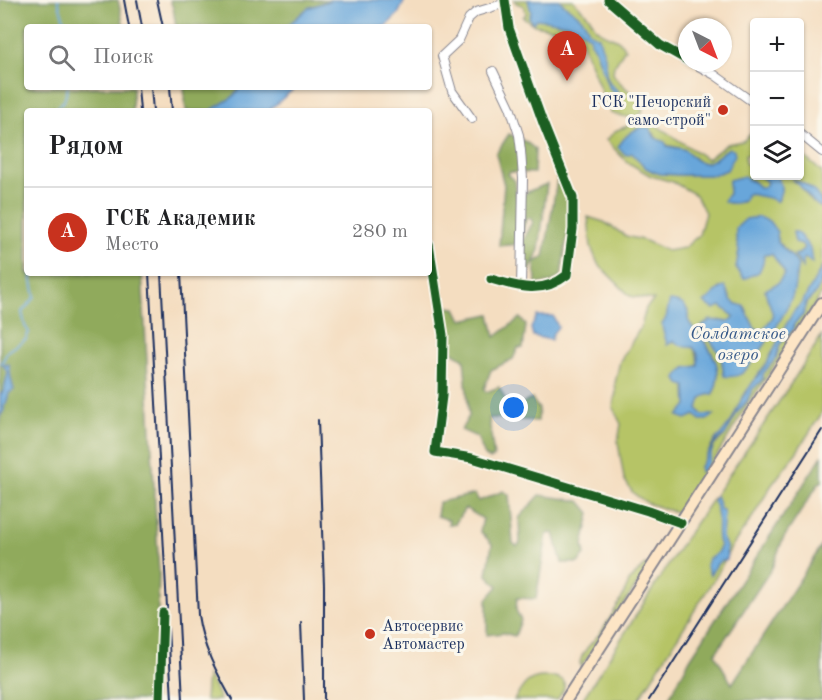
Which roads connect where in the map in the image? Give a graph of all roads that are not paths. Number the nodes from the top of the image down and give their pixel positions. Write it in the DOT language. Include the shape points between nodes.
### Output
graph roads {
  1 [pos="608,0"];
  2 [pos="506,2"];
  3 [pos="678,55"];
  4 [pos="493,71"];
  5 [pos="710,72"];
  6 [pos="750,100"];
  7 [pos="472,119"];
  8 [pos="804,137"];
  9 [pos="822,152"];
  10 [pos="432,264"];
  11 [pos="490,279"];
  12 [pos="521,288"];
  13 [pos="822,303"];
  14 [pos="681,523"];
  15 [pos="163,613"];
  16 [pos="160,700"];
  17 [pos="566,700"];
  1 -- 3 [label="street" via="660,45"];
  2 -- 7 [label="street" via="476,12 459,40 442,56 452,91"];
  2 -- 12 [label="street" via="509,28 573,198 567,275 557,283"];
  4 -- 12 [label="street" via="515,121 522,158"];
  5 -- 6 [label="street"];
  8 -- 9 [label="street"];
  10 -- 14 [label="street" via="443,335 442,396 435,452 472,458"];
  11 -- 12 [label="street"];
  13 -- 14 [label="main road"];
  14 -- 17 [label="main road"];
  15 -- 16 [label="street"];
}
